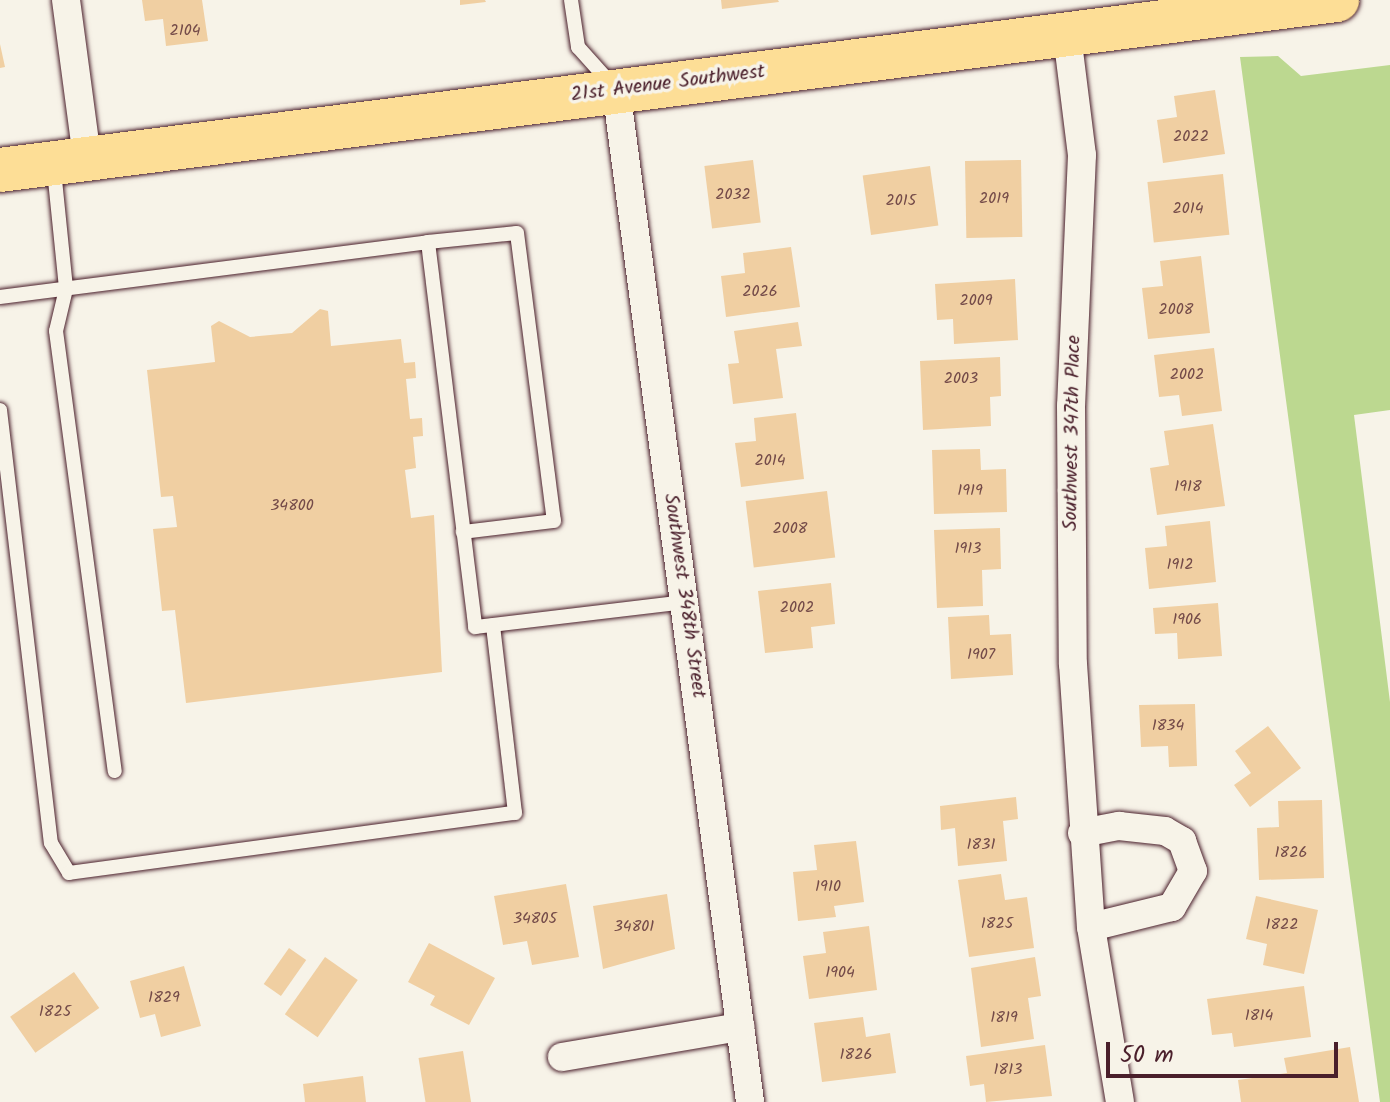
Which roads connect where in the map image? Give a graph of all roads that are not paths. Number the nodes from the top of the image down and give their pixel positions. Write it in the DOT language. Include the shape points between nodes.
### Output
graph roads {
  1 [pos="66,0"];
  2 [pos="571,0"];
  3 [pos="1317,1"];
  4 [pos="1213,8"];
  5 [pos="1067,35"];
  6 [pos="616,89"];
  7 [pos="70,161"];
  8 [pos="0,170"];
  9 [pos="428,242"];
  10 [pos="66,289"];
  11 [pos="0,297"];
  12 [pos="0,410"];
  13 [pos="463,532"];
  14 [pos="685,602"];
  15 [pos="493,625"];
  16 [pos="115,771"];
  17 [pos="1082,833"];
  18 [pos="1091,927"];
  19 [pos="740,1027"];
  20 [pos="562,1057"];
  21 [pos="750,1102"];
  22 [pos="1120,1102"];
  1 -- 7 [label="street"];
  2 -- 6 [label="lane" via="578,47"];
  3 -- 4 [label="main road, 21st Avenue Southwest"];
  4 -- 5 [label="main road, 21st Avenue Southwest"];
  5 -- 6 [label="main road, 21st Avenue Southwest"];
  5 -- 17 [label="street, Southwest 347th Place" via="1082,155 1071,406"];
  6 -- 7 [label="main road, 21st Avenue Southwest"];
  6 -- 14 [label="street, Southwest 348th Street"];
  7 -- 8 [label="main road, 21st Avenue Southwest"];
  7 -- 10 [label="lane"];
  9 -- 10 [label="lane"];
  9 -- 13 [label="lane"];
  9 -- 13 [label="lane" via="517,233 554,521"];
  10 -- 11 [label="lane"];
  10 -- 16 [label="lane" via="56,331"];
  12 -- 15 [label="lane" via="51,843 69,873 515,813"];
  13 -- 15 [label="lane" via="475,627"];
  14 -- 15 [label="lane"];
  14 -- 19 [label="street, Southwest 348th Street"];
  17 -- 18 [label="street, Southwest 347th Place"];
  17 -- 18 [label="street" via="1119,826 1165,831 1182,841 1193,871 1172,907"];
  18 -- 22 [label="street, Southwest 347th Place"];
  19 -- 20 [label="street"];
  19 -- 21 [label="street, Southwest 348th Street"];
}
